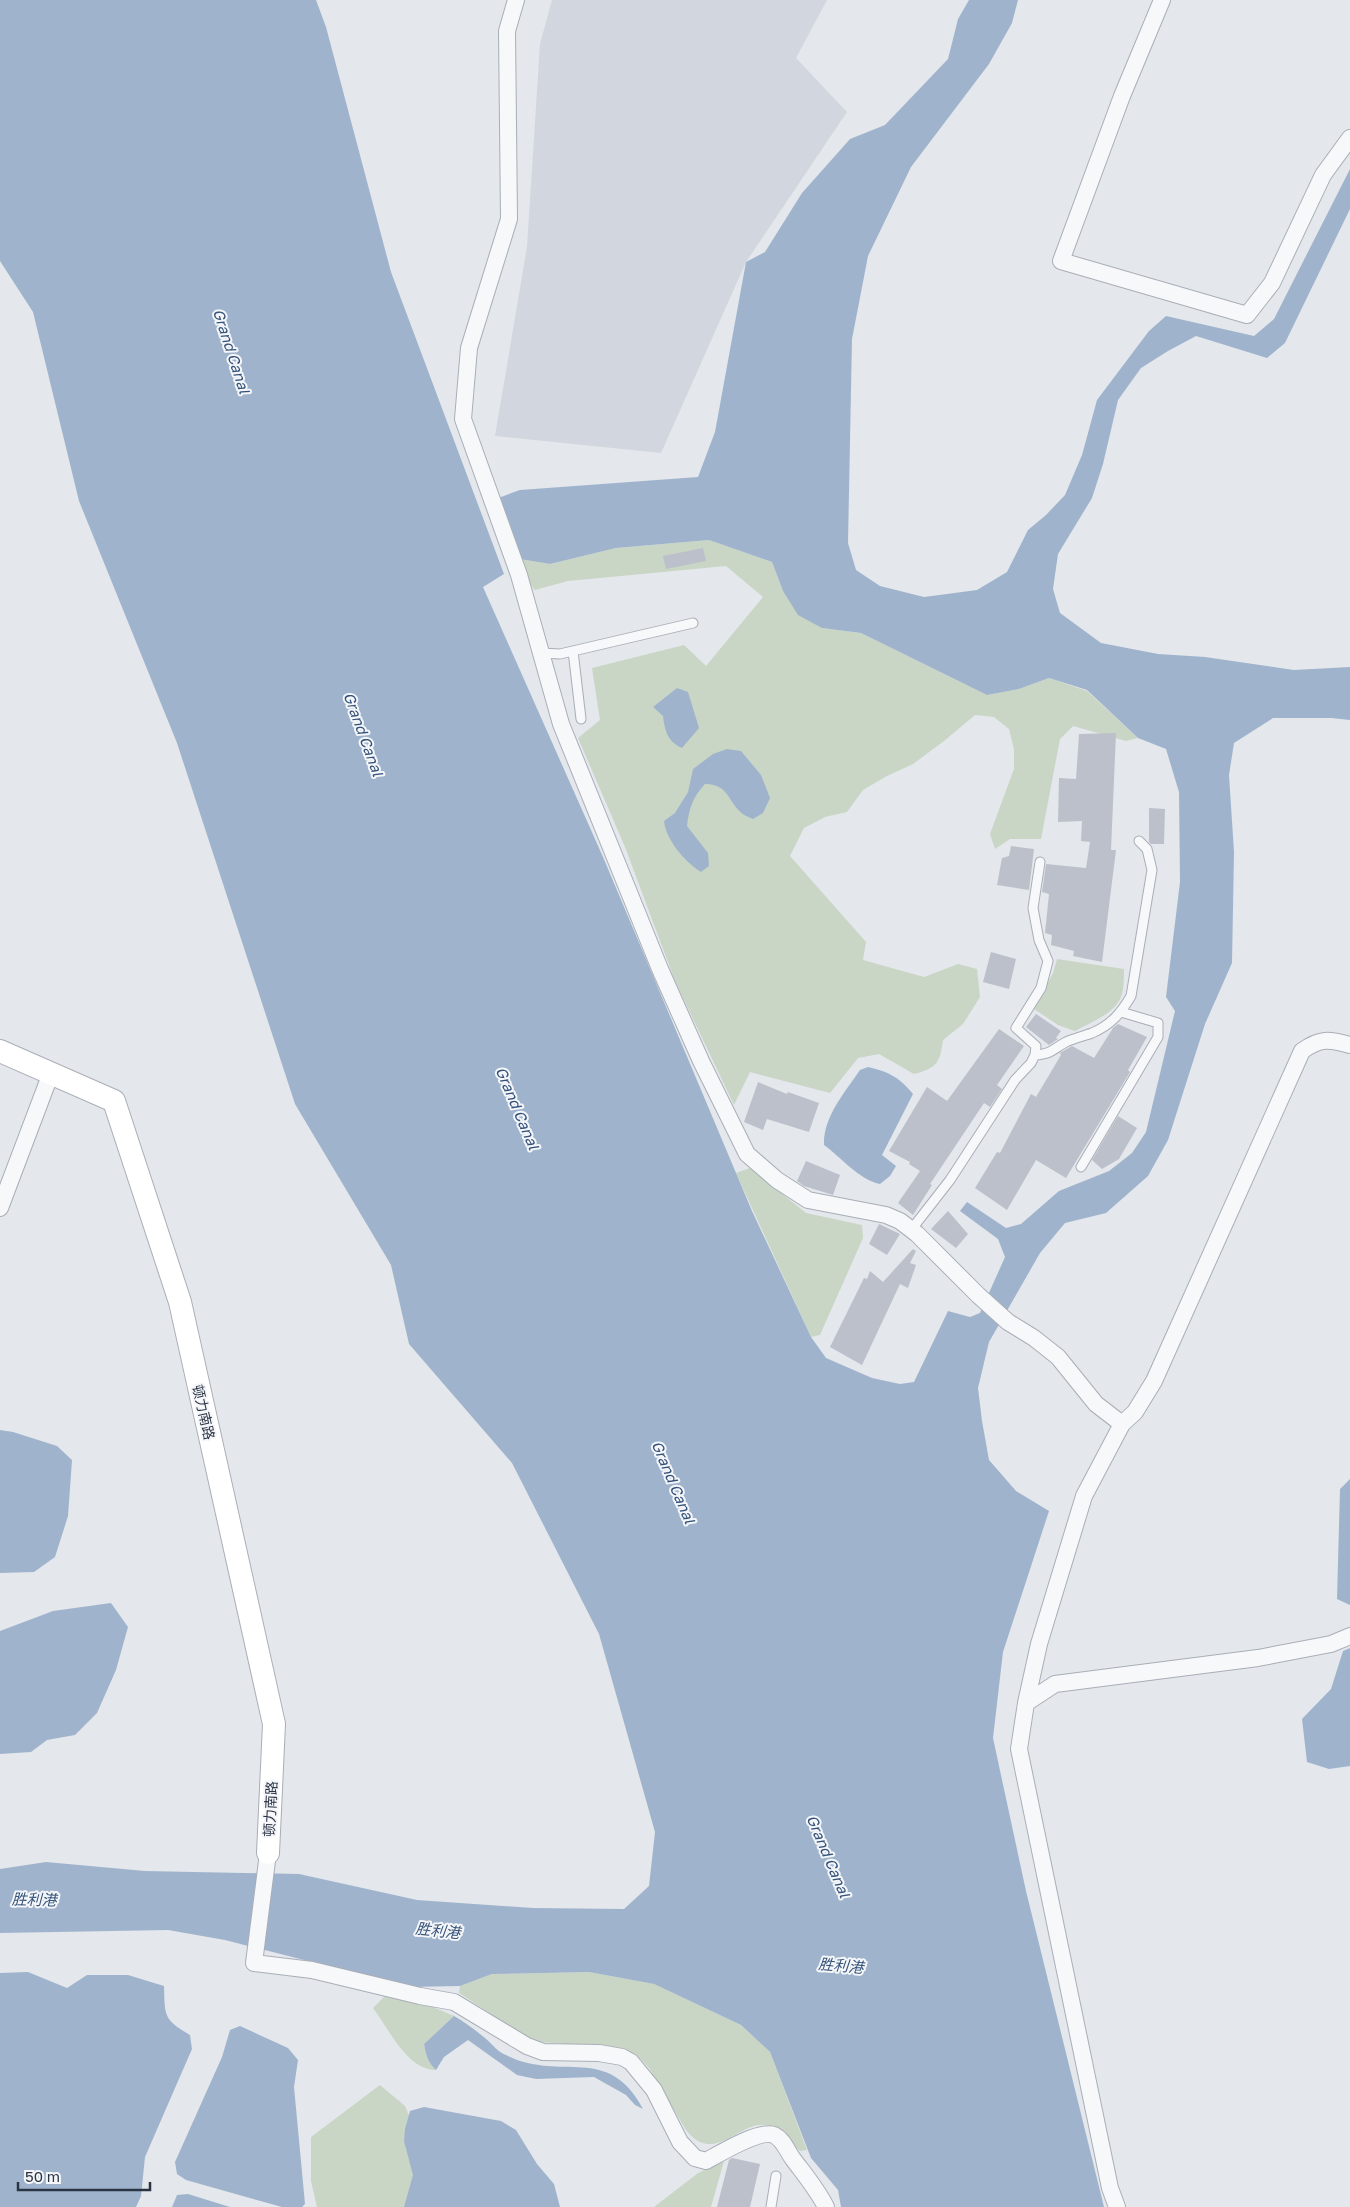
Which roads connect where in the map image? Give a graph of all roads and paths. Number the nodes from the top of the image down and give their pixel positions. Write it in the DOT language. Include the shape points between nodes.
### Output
graph roads {
  1 [pos="516,0"];
  2 [pos="1162,0"];
  3 [pos="1350,138"];
  4 [pos="693,623"];
  5 [pos="574,651"];
  6 [pos="541,653"];
  7 [pos="581,719"];
  8 [pos="1139,841"];
  9 [pos="1040,862"];
  10 [pos="1121,1012"];
  11 [pos="1350,1045"];
  12 [pos="0,1051"];
  13 [pos="1035,1055"];
  14 [pos="51,1073"];
  15 [pos="1081,1167"];
  16 [pos="0,1208"];
  17 [pos="911,1230"];
  18 [pos="1122,1424"];
  19 [pos="1350,1636"];
  20 [pos="1026,1703"];
  21 [pos="268,1854"];
  22 [pos="776,2176"];
  23 [pos="771,2207"];
  24 [pos="826,2207"];
  25 [pos="1117,2207"];
  1 -- 6 [label="street" via="507,31 509,219 469,348 463,419 519,574"];
  2 -- 3 [label="street" via="1122,96 1061,261 1247,315 1272,283 1323,175"];
  4 -- 5 [label="lane"];
  5 -- 6 [label="lane"];
  5 -- 7 [label="lane"];
  6 -- 17 [label="street" via="561,724 660,969 747,1154 777,1180 808,1200 886,1214"];
  8 -- 10 [label="lane" via="1147,850 1152,870 1131,996"];
  9 -- 13 [label="lane" via="1033,908 1039,940 1048,961 1041,988 1016,1028 1036,1046"];
  10 -- 13 [label="lane" via="1111,1023 1092,1033 1066,1042 1049,1054"];
  10 -- 15 [label="lane" via="1158,1023 1158,1037"];
  11 -- 18 [label="street" via="1333,1040 1315,1042 1302,1051 1154,1381 1135,1412"];
  12 -- 14 [label="street, 顿力南路"];
  13 -- 17 [label="lane" via="950,1180"];
  14 -- 16 [label="street"];
  14 -- 21 [label="street, 顿力南路" via="114,1101 180,1302 274,1724"];
  17 -- 18 [label="street" via="1008,1322 1058,1357 1096,1404"];
  18 -- 20 [label="street" via="1084,1496"];
  19 -- 20 [label="street" via="1331,1644 1258,1658 1055,1684"];
  20 -- 25 [label="street" via="1019,1749 1108,2178"];
  21 -- 24 [label="street" via="254,1963 312,1970 454,2002 526,2046 543,2052 622,2057 631,2062 654,2090 680,2142 695,2158 706,2161 749,2139 763,2134 773,2135 810,2178"];
  22 -- 23 [label="lane"];
}
